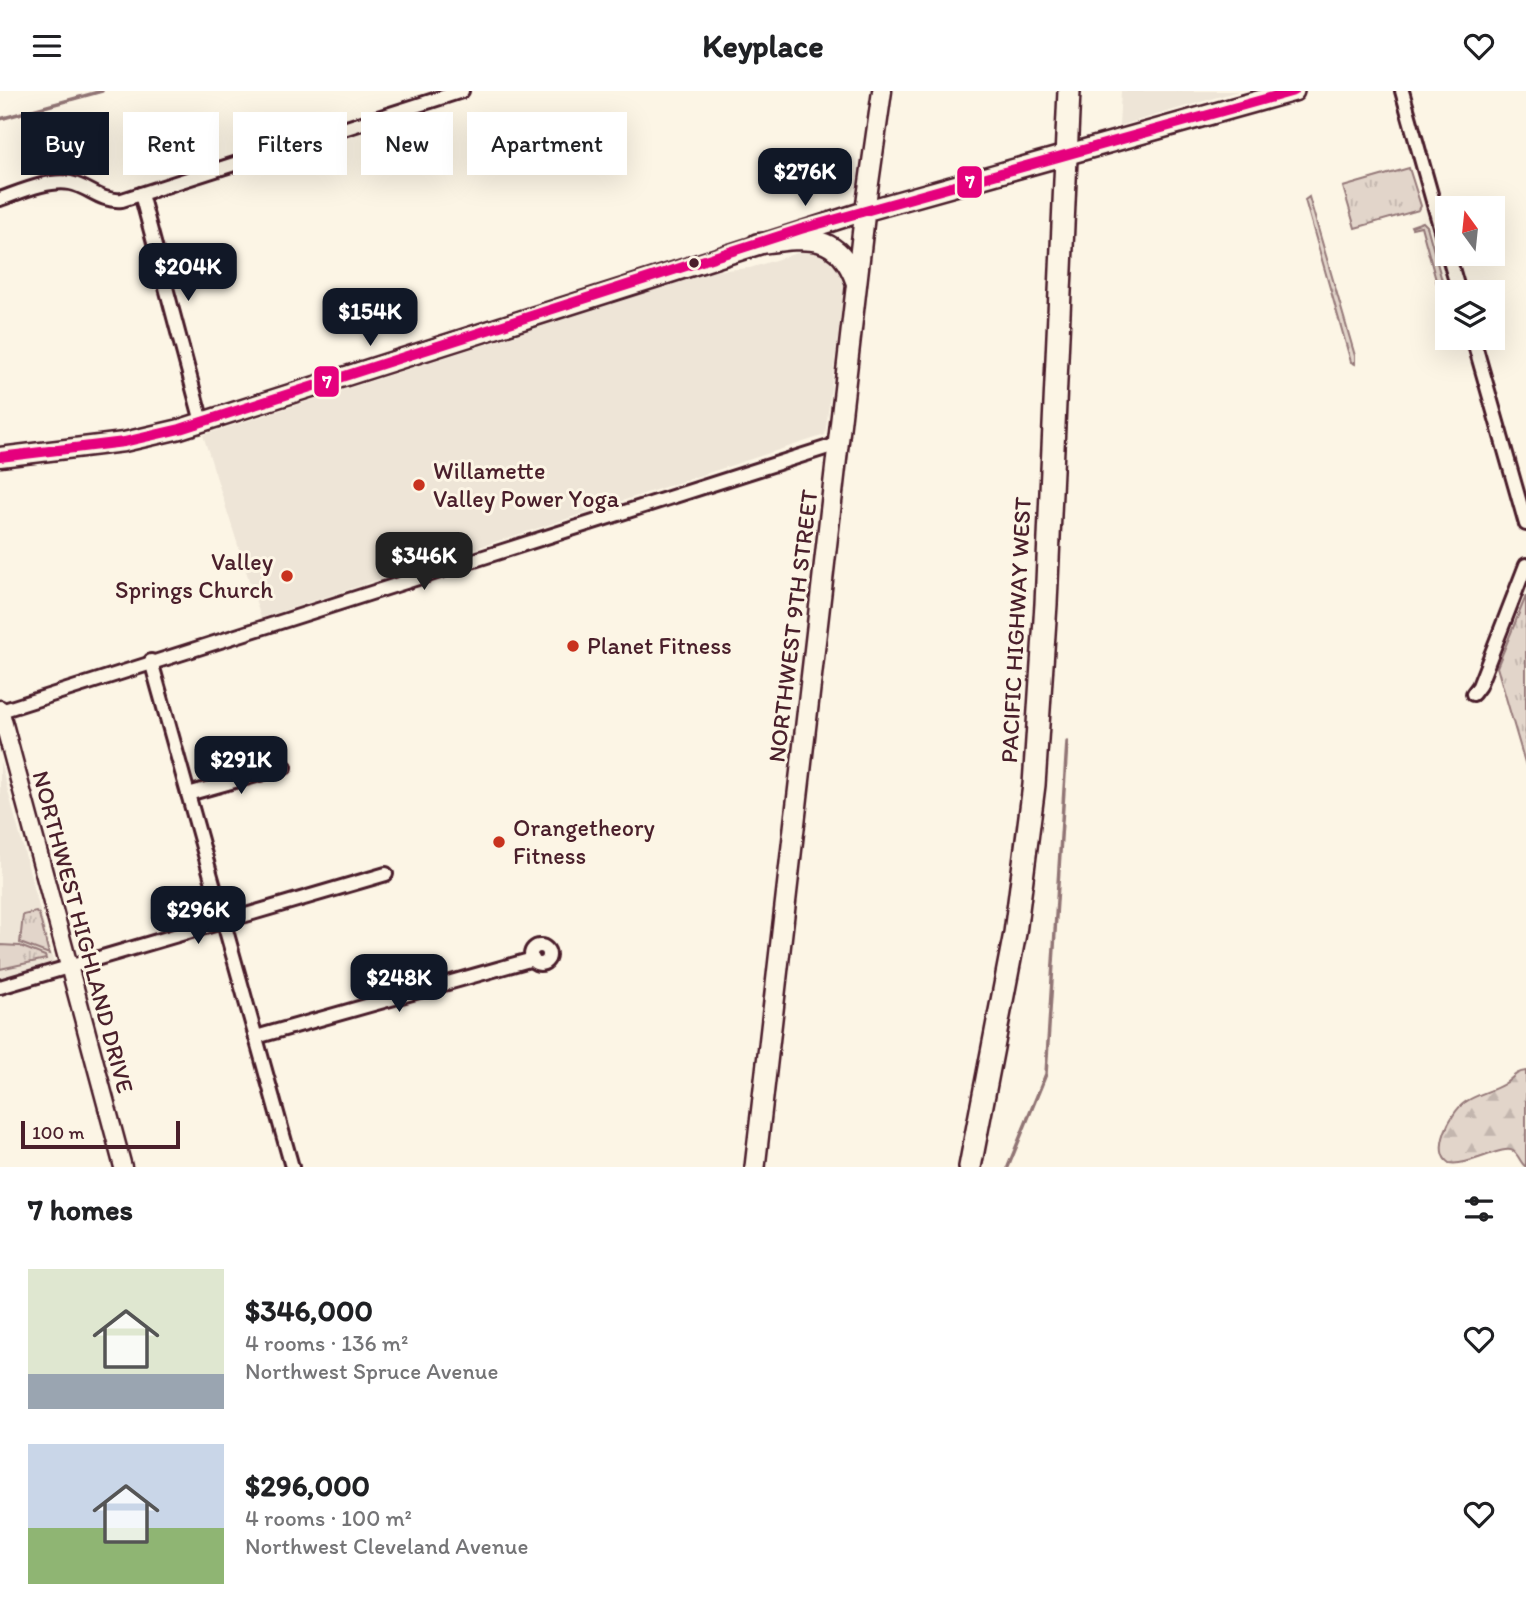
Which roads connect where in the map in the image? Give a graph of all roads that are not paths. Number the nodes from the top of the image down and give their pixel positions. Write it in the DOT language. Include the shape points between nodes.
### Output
graph roads {
  1 [pos="462,91"];
  2 [pos="881,91"];
  3 [pos="1069,91"];
  4 [pos="1294,91"];
  5 [pos="1402,91"];
  6 [pos="1250,97"];
  7 [pos="1068,156"];
  8 [pos="141,194"];
  9 [pos="0,198"];
  10 [pos="1435,207"];
  11 [pos="865,211"];
  12 [pos="757,244"];
  13 [pos="857,284"];
  14 [pos="1476,350"];
  15 [pos="202,422"];
  16 [pos="838,444"];
  17 [pos="0,457"];
  18 [pos="1526,524"];
  19 [pos="1526,565"];
  20 [pos="151,661"];
  21 [pos="1473,694"];
  22 [pos="0,710"];
  23 [pos="285,767"];
  24 [pos="188,794"];
  25 [pos="386,874"];
  26 [pos="223,921"];
  27 [pos="533,960"];
  28 [pos="69,967"];
  29 [pos="0,987"];
  30 [pos="256,1037"];
  31 [pos="123,1167"];
  32 [pos="292,1167"];
  33 [pos="755,1167"];
  34 [pos="970,1167"];
  1 -- 8 [label="street"];
  2 -- 11 [label="main road, NORTHWEST 9TH STREET"];
  3 -- 7 [label="highway, PACIFIC HIGHWAY WEST"];
  4 -- 6 [label="main road"];
  5 -- 10 [label="street"];
  6 -- 7 [label="main road"];
  7 -- 11 [label="main road"];
  7 -- 34 [label="highway, PACIFIC HIGHWAY WEST" via="1034,785 1015,933"];
  8 -- 9 [label="street" via="122,200 102,199 78,186 60,183"];
  8 -- 15 [label="street"];
  11 -- 12 [label="main road"];
  11 -- 13 [label="main road, NORTHWEST 9TH STREET"];
  12 -- 13 [label="main road" via="804,239 833,246 844,255"];
  12 -- 15 [label="main road"];
  13 -- 16 [label="main road, NORTHWEST 9TH STREET"];
  14 -- 18 [label="street"];
  15 -- 17 [label="main road" via="124,442"];
  16 -- 20 [label="street"];
  16 -- 33 [label="main road, NORTHWEST 9TH STREET"];
  19 -- 21 [label="street"];
  20 -- 22 [label="street"];
  20 -- 24 [label="street"];
  22 -- 28 [label="street, NORTHWEST HIGHLAND DRIVE"];
  23 -- 24 [label="street"];
  24 -- 26 [label="street"];
  25 -- 26 [label="street"];
  26 -- 28 [label="street"];
  26 -- 30 [label="street"];
  27 -- 30 [label="street"];
  28 -- 29 [label="street"];
  28 -- 31 [label="street, NORTHWEST HIGHLAND DRIVE"];
  30 -- 32 [label="street"];
}
